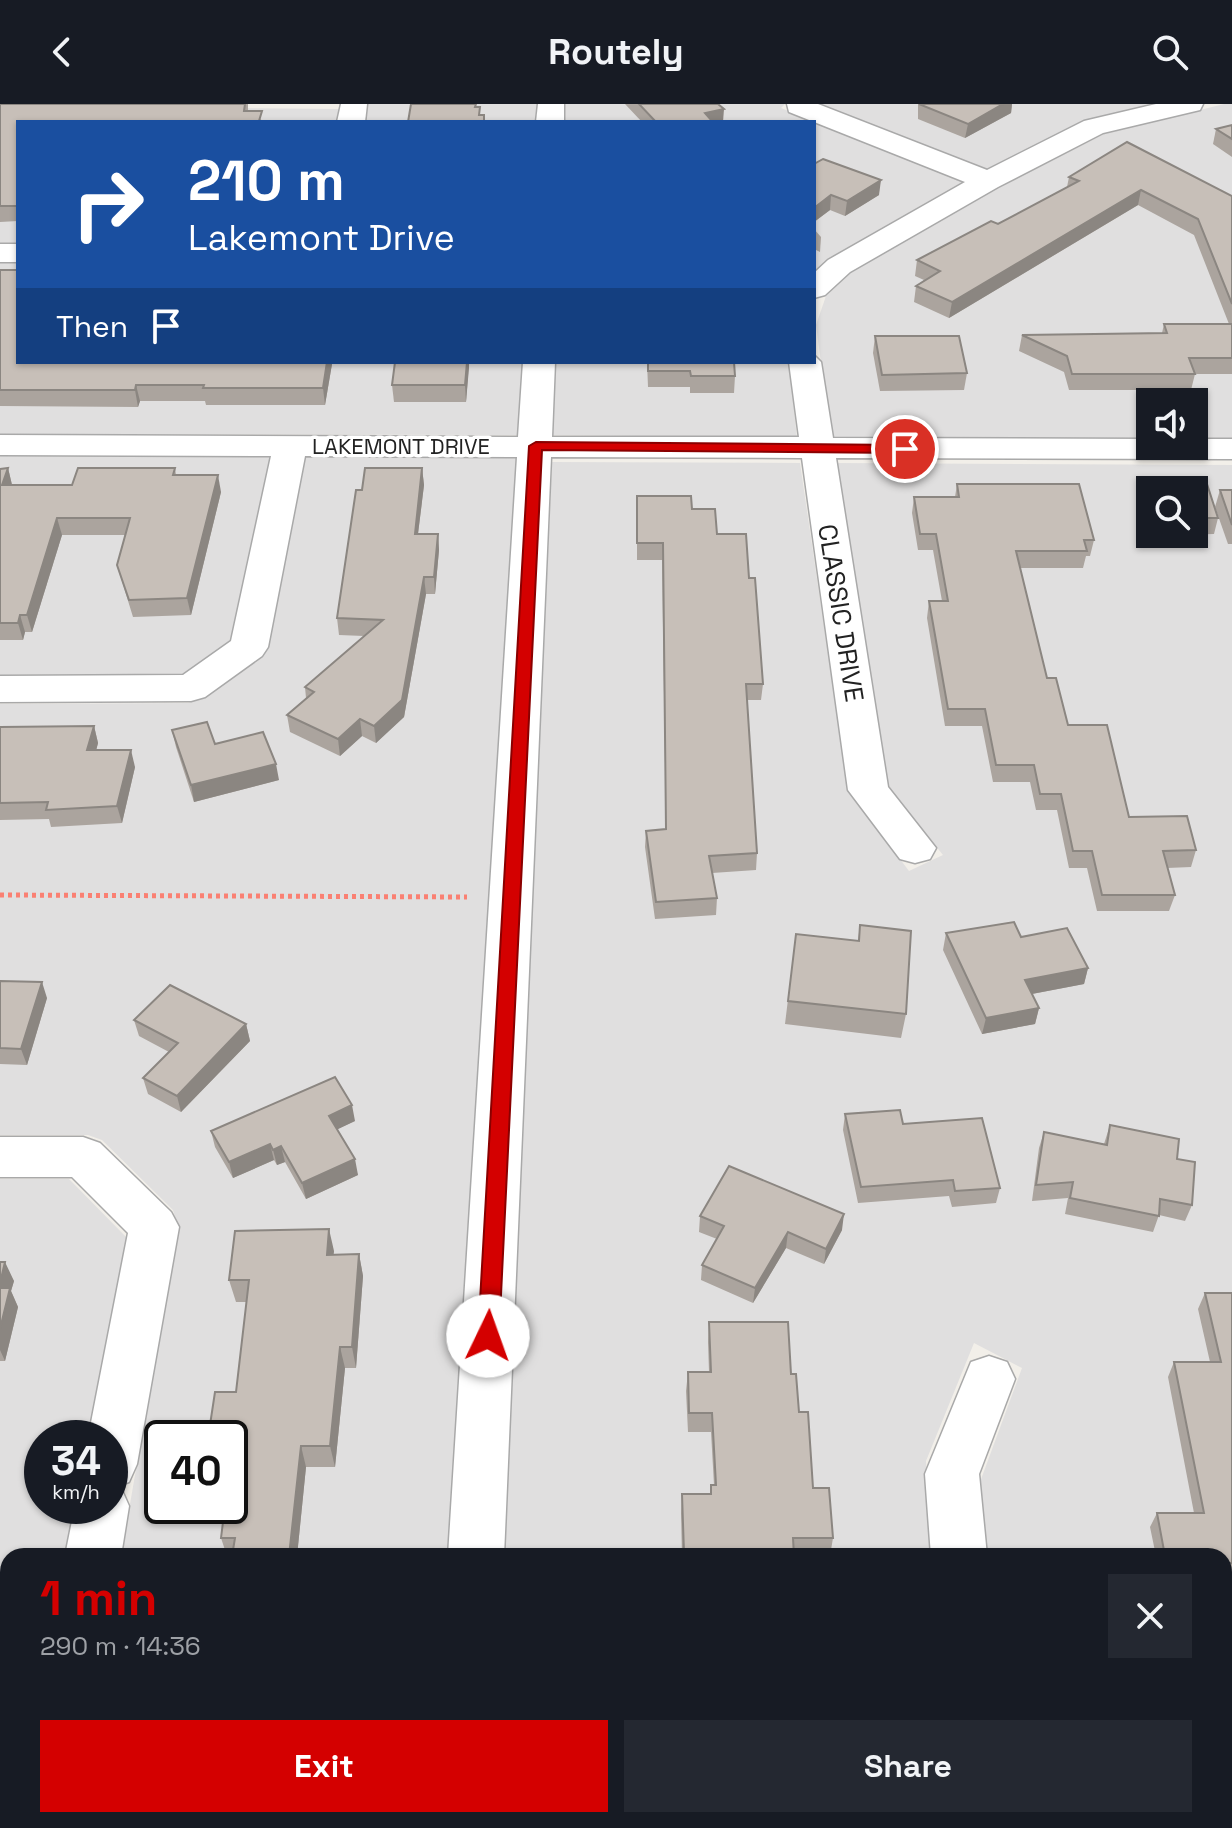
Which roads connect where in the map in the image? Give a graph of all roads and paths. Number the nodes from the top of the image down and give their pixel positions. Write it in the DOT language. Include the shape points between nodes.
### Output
graph roads {
  1 [pos="1190,104"];
  2 [pos="799,106"];
  3 [pos="988,181"];
  4 [pos="816,287"];
  5 [pos="539,364"];
  6 [pos="805,364"];
  7 [pos="0,445"];
  8 [pos="290,446"];
  9 [pos="536,446"];
  10 [pos="815,449"];
  11 [pos="1232,449"];
  12 [pos="0,689"];
  13 [pos="915,848"];
  14 [pos="0,895"];
  15 [pos="512,897"];
  16 [pos="0,1157"];
  17 [pos="989,1379"];
  18 [pos="118,1420"];
  19 [pos="99,1524"];
  20 [pos="94,1548"];
  21 [pos="476,1548"];
  22 [pos="958,1548"];
  1 -- 3 [label="street" via="1094,127"];
  2 -- 3 [label="street"];
  3 -- 4 [label="street" via="839,266"];
  5 -- 9 [label="street"];
  6 -- 10 [label="street, CLASSIC DRIVE"];
  7 -- 8 [label="street, LAKEMONT DRIVE"];
  8 -- 9 [label="street, LAKEMONT DRIVE"];
  8 -- 12 [label="street, LAKEMONT DRIVE" via="249,647 191,688"];
  9 -- 10 [label="street, LAKEMONT DRIVE"];
  9 -- 15 [label="street"];
  10 -- 11 [label="street, LAKEMONT DRIVE"];
  10 -- 13 [label="street, CLASSIC DRIVE" via="868,790"];
  14 -- 15 [label="path"];
  15 -- 21 [label="street"];
  16 -- 18 [label="street" via="83,1157 154,1227"];
  17 -- 22 [label="street" via="952,1474"];
  19 -- 20 [label="street"];
}
